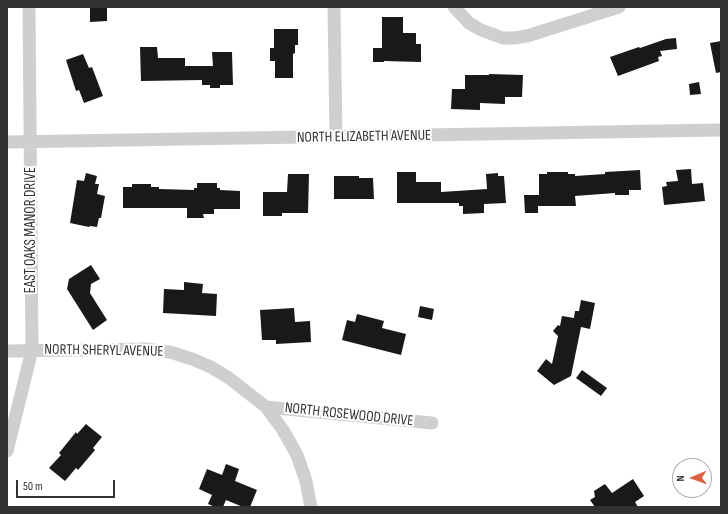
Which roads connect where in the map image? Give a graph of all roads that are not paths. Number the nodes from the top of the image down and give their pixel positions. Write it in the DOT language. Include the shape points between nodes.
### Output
graph roads {
  1 [pos="29,7"];
  2 [pos="334,7"];
  3 [pos="454,7"];
  4 [pos="619,7"];
  5 [pos="721,130"];
  6 [pos="336,137"];
  7 [pos="7,142"];
  8 [pos="30,142"];
  9 [pos="32,350"];
  10 [pos="7,351"];
  11 [pos="266,407"];
  12 [pos="432,423"];
  13 [pos="7,451"];
  14 [pos="311,507"];
  1 -- 8 [label="street, EAST OAKS MANOR DRIVE"];
  2 -- 6 [label="street"];
  3 -- 4 [label="street" via="469,23 481,30 514,38"];
  5 -- 6 [label="street, NORTH ELIZABETH AVENUE"];
  6 -- 8 [label="street, NORTH ELIZABETH AVENUE"];
  7 -- 8 [label="street, NORTH ELIZABETH AVENUE"];
  8 -- 9 [label="street, EAST OAKS MANOR DRIVE"];
  9 -- 10 [label="street, NORTH SHERYL AVENUE"];
  9 -- 11 [label="street, NORTH SHERYL AVENUE" via="146,349 170,352 210,367 229,378"];
  9 -- 13 [label="street, EAST OAKS MANOR DRIVE"];
  11 -- 12 [label="street, NORTH ROSEWOOD DRIVE"];
  11 -- 14 [label="street, NORTH SHERYL AVENUE" via="284,430 297,455"];
}
